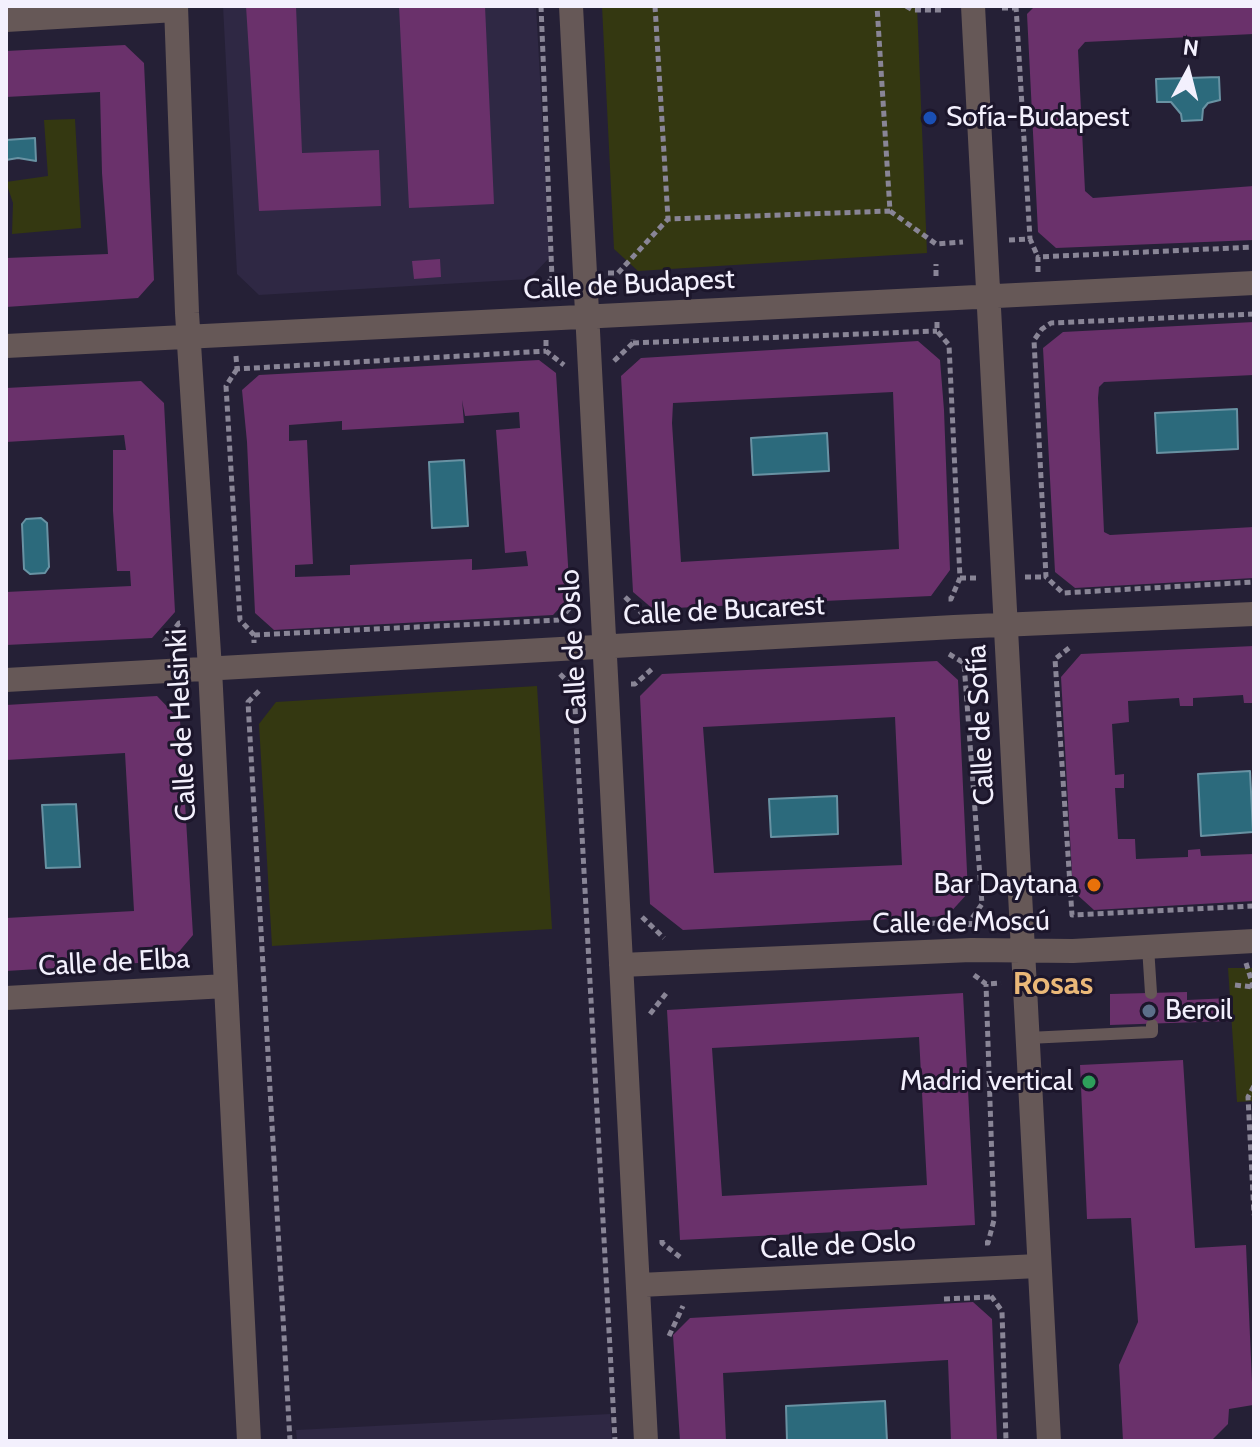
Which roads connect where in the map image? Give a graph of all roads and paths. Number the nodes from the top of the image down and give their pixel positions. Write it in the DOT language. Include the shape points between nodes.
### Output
graph roads {
  1 [pos="541,6"];
  2 [pos="571,6"];
  3 [pos="655,6"];
  4 [pos="877,6"];
  5 [pos="906,6"];
  6 [pos="973,6"];
  7 [pos="1016,7"];
  8 [pos="176,8"];
  9 [pos="1002,8"];
  10 [pos="944,10"];
  11 [pos="6,20"];
  12 [pos="890,211"];
  13 [pos="668,219"];
  14 [pos="1030,239"];
  15 [pos="936,244"];
  16 [pos="618,273"];
  17 [pos="552,278"];
  18 [pos="1254,283"];
  19 [pos="989,298"];
  20 [pos="1254,314"];
  21 [pos="588,316"];
  22 [pos="937,331"];
  23 [pos="189,337"];
  24 [pos="633,343"];
  25 [pos="949,345"];
  26 [pos="6,346"];
  27 [pos="237,369"];
  28 [pos="1254,582"];
  29 [pos="935,600"];
  30 [pos="1254,614"];
  31 [pos="559,620"];
  32 [pos="1005,625"];
  33 [pos="254,635"];
  34 [pos="1083,647"];
  35 [pos="604,648"];
  36 [pos="948,653"];
  37 [pos="256,667"];
  38 [pos="210,669"];
  39 [pos="652,669"];
  40 [pos="548,675"];
  41 [pos="6,680"];
  42 [pos="635,684"];
  43 [pos="606,686"];
  44 [pos="272,691"];
  45 [pos="636,700"];
  46 [pos="982,904"];
  47 [pos="1254,906"];
  48 [pos="642,916"];
  49 [pos="970,921"];
  50 [pos="909,924"];
  51 [pos="666,940"];
  52 [pos="1148,947"];
  53 [pos="1024,949"];
  54 [pos="1250,951"];
  55 [pos="621,965"];
  56 [pos="986,984"];
  57 [pos="1235,985"];
  58 [pos="226,986"];
  59 [pos="1254,988"];
  60 [pos="668,991"];
  61 [pos="1151,993"];
  62 [pos="6,998"];
  63 [pos="1152,1025"];
  64 [pos="650,1028"];
  65 [pos="1028,1038"];
  66 [pos="1254,1086"];
  67 [pos="1251,1097"];
  68 [pos="1254,1215"];
  69 [pos="661,1227"];
  70 [pos="973,1243"];
  71 [pos="1038,1266"];
  72 [pos="682,1283"];
  73 [pos="640,1285"];
  74 [pos="991,1297"];
  75 [pos="670,1348"];
  76 [pos="249,1441"];
  77 [pos="290,1441"];
  78 [pos="615,1441"];
  79 [pos="646,1441"];
  80 [pos="1006,1441"];
  81 [pos="1049,1441"];
  1 -- 17 [label="path"];
  2 -- 21 [label="street, Calle de Oslo"];
  3 -- 13 [label="path"];
  4 -- 12 [label="path"];
  5 -- 10 [label="path"];
  6 -- 19 [label="street, Calle de Sofía"];
  7 -- 9 [label="path"];
  7 -- 14 [label="path"];
  8 -- 11 [label="street"];
  8 -- 23 [label="street, Calle de Helsinki"];
  12 -- 13 [label="path"];
  12 -- 15 [label="path"];
  13 -- 16 [label="path"];
  18 -- 19 [label="street, Calle de Budapest"];
  19 -- 21 [label="street, Calle de Budapest"];
  19 -- 32 [label="street, Calle de Sofía"];
  20 -- 28 [label="path" via="1051,323 1034,340 1046,577 1063,593"];
  21 -- 23 [label="street, Calle de Budapest"];
  21 -- 35 [label="street, Calle de Oslo"];
  22 -- 24 [label="path"];
  23 -- 26 [label="street, Calle de Budapest"];
  23 -- 38 [label="street, Calle de Helsinki"];
  25 -- 29 [label="path" via="960,578 951,599"];
  27 -- 33 [label="path" via="226,386 240,620"];
  30 -- 32 [label="street, Calle de Bucarest"];
  31 -- 33 [label="path"];
  32 -- 35 [label="street, Calle de Bucarest"];
  32 -- 53 [label="street, Calle de Sofía"];
  33 -- 37 [label="path"];
  34 -- 47 [label="path" via="1067,648 1055,659 1072,915"];
  35 -- 37 [label="street, Calle de Bucarest"];
  35 -- 43 [label="street, Calle de Oslo"];
  36 -- 46 [label="path" via="964,663"];
  37 -- 38 [label="street, Calle de Bucarest"];
  38 -- 41 [label="street, Calle de Bucarest"];
  38 -- 58 [label="street, Calle de Helsinki"];
  39 -- 42 [label="path"];
  40 -- 78 [label="path" via="563,674 574,688"];
  42 -- 43 [label="path"];
  42 -- 45 [label="path"];
  43 -- 55 [label="street, Calle de Oslo"];
  44 -- 77 [label="path" via="257,692 248,702"];
  48 -- 51 [label="path"];
  49 -- 50 [label="path"];
  52 -- 53 [label="street, Calle de Moscú"];
  52 -- 54 [label="street, Calle de Moscú"];
  52 -- 61 [label="lane"];
  53 -- 55 [label="street, Calle de Moscú"];
  53 -- 65 [label="street, Calle de Sofía"];
  54 -- 59 [label="path"];
  55 -- 73 [label="street, Calle de Oslo"];
  56 -- 70 [label="path" via="994,1220 988,1243"];
  57 -- 59 [label="path"];
  58 -- 62 [label="street, Calle de Elba"];
  58 -- 76 [label="street, Calle de Helsinki"];
  60 -- 64 [label="path" via="649,1013"];
  63 -- 65 [label="lane" via="1152,1032"];
  65 -- 71 [label="street, Calle de Sofía"];
  66 -- 67 [label="path"];
  67 -- 68 [label="path"];
  69 -- 72 [label="path" via="662,1243 681,1258"];
  71 -- 72 [label="street, Calle de Oslo"];
  71 -- 81 [label="street, Calle de Sofía"];
  72 -- 73 [label="street, Calle de Oslo"];
  72 -- 75 [label="path" via="683,1310 669,1332"];
  73 -- 79 [label="street, Calle de Oslo"];
  74 -- 80 [label="path" via="1002,1311"];
}
